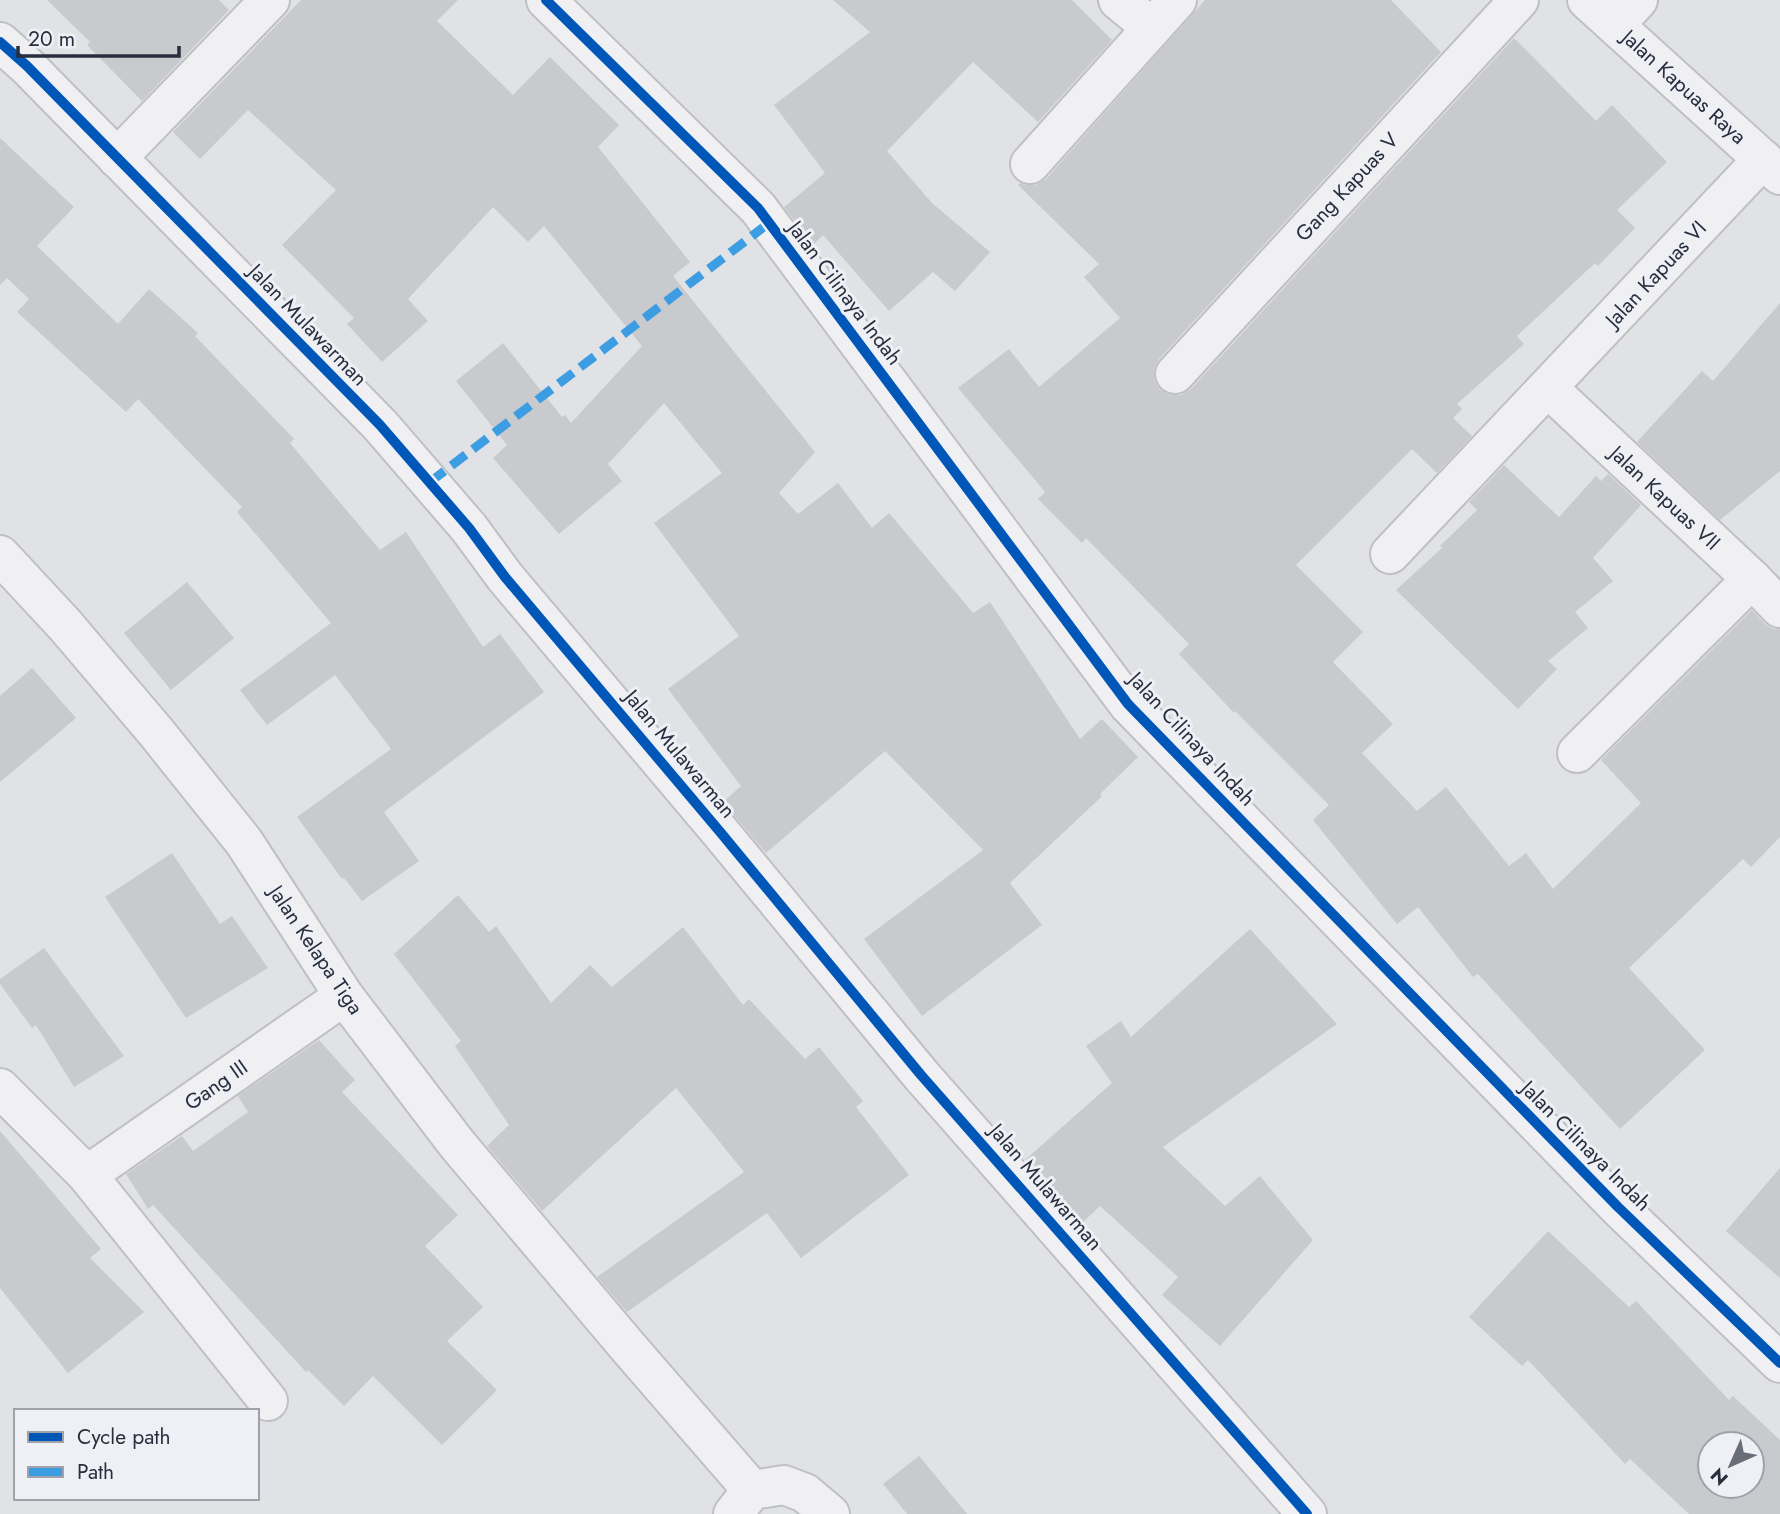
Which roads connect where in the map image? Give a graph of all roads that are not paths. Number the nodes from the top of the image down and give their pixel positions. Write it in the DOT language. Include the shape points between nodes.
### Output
graph roads {
  1 [pos="270,0"];
  2 [pos="546,0"];
  3 [pos="1118,0"];
  4 [pos="1177,0"];
  5 [pos="1519,0"];
  6 [pos="1587,0"];
  7 [pos="1626,13"];
  8 [pos="1152,28"];
  9 [pos="0,42"];
  10 [pos="117,158"];
  11 [pos="1030,164"];
  12 [pos="1772,167"];
  13 [pos="1175,374"];
  14 [pos="1548,388"];
  15 [pos="1390,554"];
  16 [pos="0,555"];
  17 [pos="1752,579"];
  18 [pos="1780,608"];
  19 [pos="1577,753"];
  20 [pos="344,996"];
  21 [pos="0,1088"];
  22 [pos="87,1175"];
  23 [pos="1780,1363"];
  24 [pos="268,1401"];
  25 [pos="743,1502"];
  26 [pos="830,1514"];
  27 [pos="1307,1514"];
  1 -- 10 [label="street"];
  2 -- 23 [label="street, Jalan Cilinaya Indah" via="758,208 1128,704 1618,1208"];
  3 -- 8 [label="street"];
  4 -- 8 [label="street"];
  5 -- 13 [label="street, Gang Kapuas V"];
  6 -- 7 [label="street, Jalan Kapuas Raya"];
  7 -- 12 [label="street, Jalan Kapuas Raya"];
  8 -- 11 [label="street"];
  9 -- 10 [label="street, Jalan Mulawarman"];
  10 -- 27 [label="street, Jalan Mulawarman" via="380,425 921,1075"];
  12 -- 14 [label="street, Jalan Kapuas VI"];
  14 -- 15 [label="street, Jalan Kapuas VI"];
  14 -- 17 [label="street, Jalan Kapuas VII"];
  16 -- 20 [label="street, Jalan Kelapa Tiga" via="156,732 244,842"];
  17 -- 18 [label="street, Jalan Kapuas VII"];
  17 -- 19 [label="street"];
  20 -- 22 [label="street, Gang III"];
  20 -- 25 [label="street, Jalan Kelapa Tiga" via="457,1144 628,1348"];
  21 -- 22 [label="street"];
  22 -- 24 [label="street"];
  25 -- 26 [label="street" via="784,1485 805,1493"];
}
